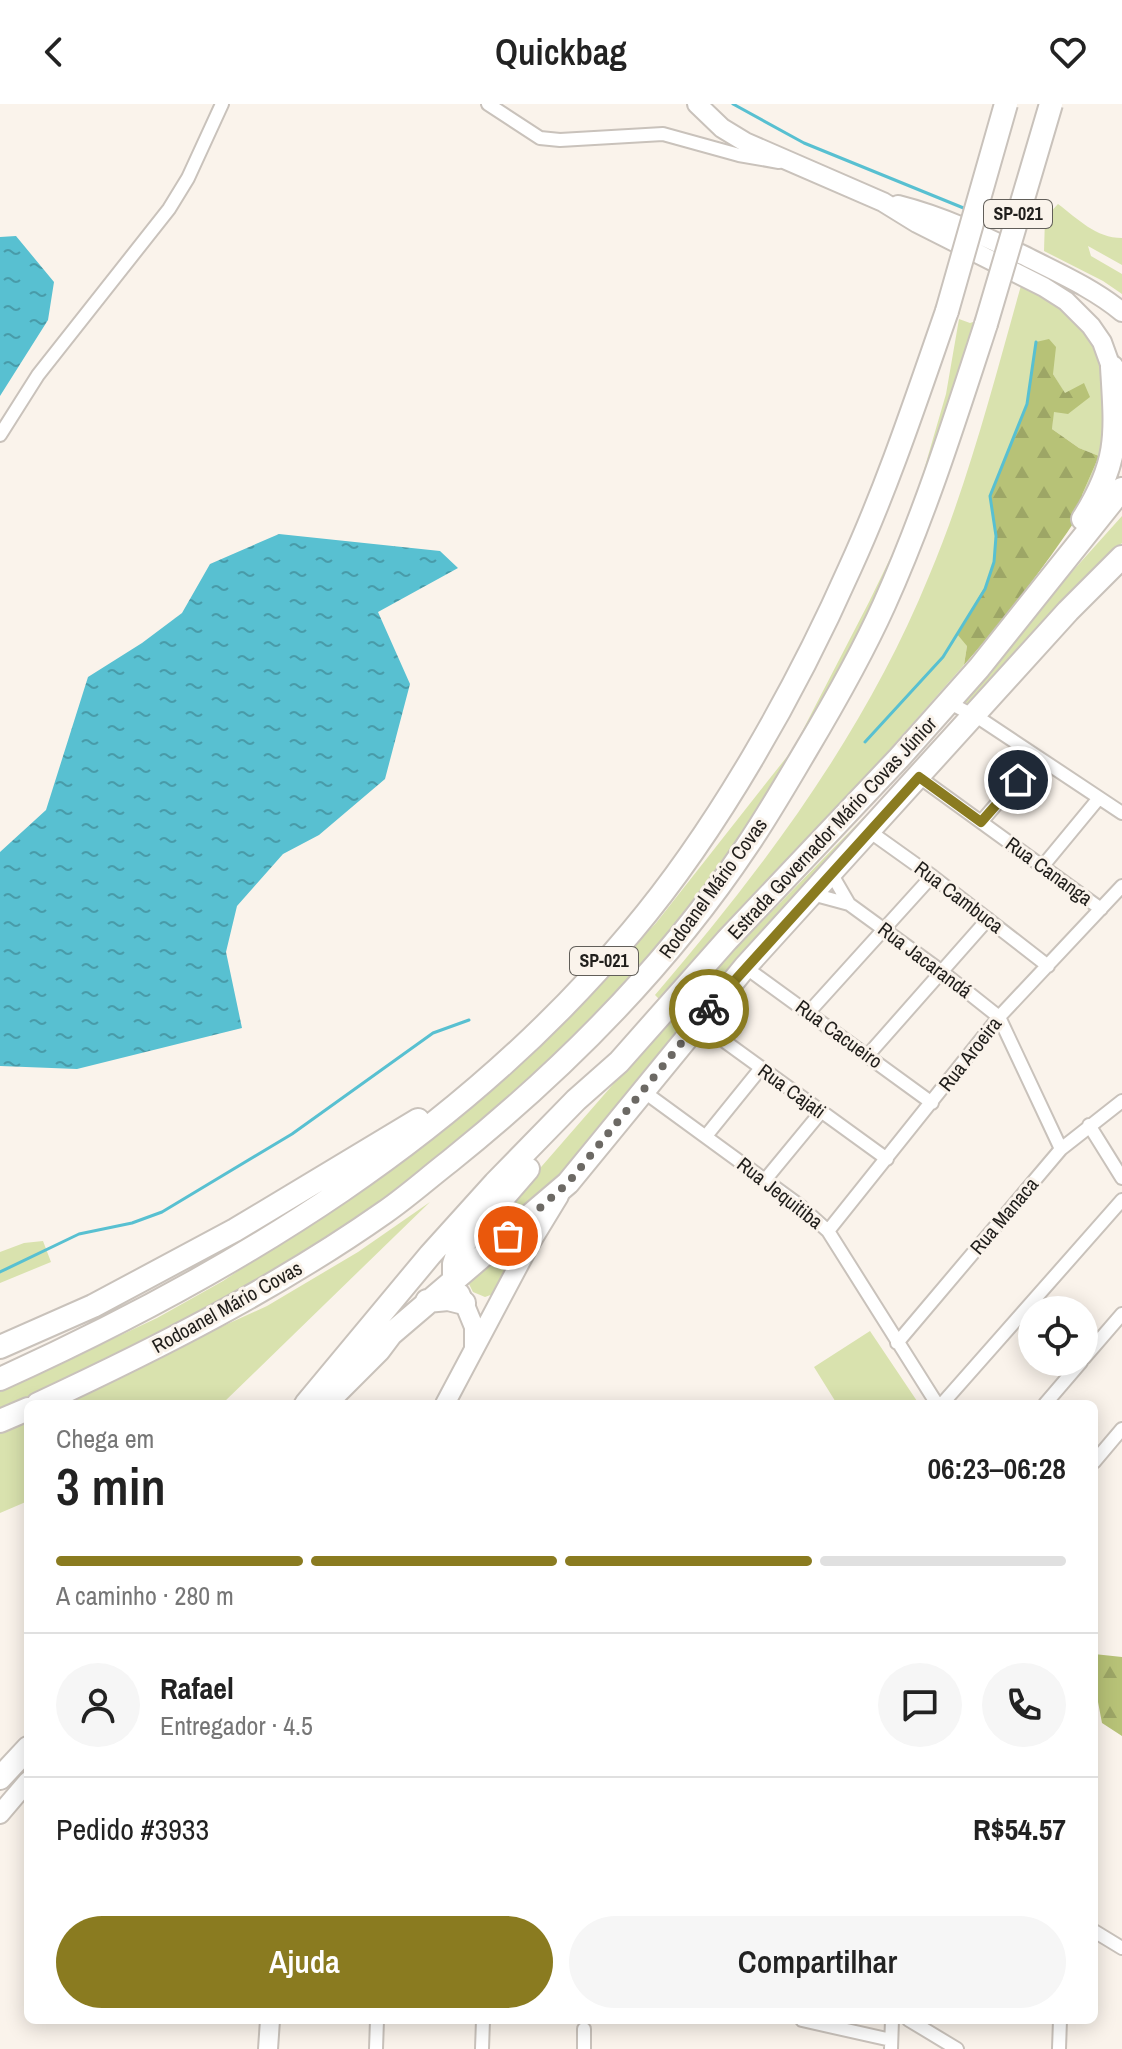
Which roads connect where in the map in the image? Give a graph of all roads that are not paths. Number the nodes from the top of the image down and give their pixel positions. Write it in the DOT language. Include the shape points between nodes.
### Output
graph roads {
  1 [pos="222,104"];
  2 [pos="488,104"];
  3 [pos="697,104"];
  4 [pos="1006,104"];
  5 [pos="1051,104"];
  6 [pos="801,165"];
  7 [pos="883,202"];
  8 [pos="1122,312"];
  9 [pos="1112,367"];
  10 [pos="1122,397"];
  11 [pos="0,435"];
  12 [pos="1122,489"];
  13 [pos="1122,557"];
  14 [pos="1037,596"];
  15 [pos="948,702"];
  16 [pos="974,716"];
  17 [pos="1036,758"];
  18 [pos="919,777"];
  19 [pos="1099,798"];
  20 [pos="1122,813"];
  21 [pos="981,822"];
  22 [pos="869,831"];
  23 [pos="1042,867"];
  24 [pos="831,873"];
  25 [pos="928,881"];
  26 [pos="1122,886"];
  27 [pos="812,894"];
  28 [pos="849,904"];
  29 [pos="1101,909"];
  30 [pos="988,919"];
  31 [pos="883,928"];
  32 [pos="1048,966"];
  33 [pos="745,967"];
  34 [pos="941,971"];
  35 [pos="809,1012"];
  36 [pos="999,1017"];
  37 [pos="698,1022"];
  38 [pos="868,1055"];
  39 [pos="506,1062"];
  40 [pos="619,1062"];
  41 [pos="761,1068"];
  42 [pos="643,1091"];
  43 [pos="1122,1101"];
  44 [pos="932,1103"];
  45 [pos="821,1112"];
  46 [pos="1089,1125"];
  47 [pos="706,1136"];
  48 [pos="1061,1149"];
  49 [pos="887,1159"];
  50 [pos="1122,1178"];
  51 [pos="765,1180"];
  52 [pos="568,1183"];
  53 [pos="1122,1200"];
  54 [pos="828,1231"];
  55 [pos="454,1279"];
  56 [pos="502,1299"];
  57 [pos="427,1301"];
  58 [pos="464,1303"];
  59 [pos="1122,1314"];
  60 [pos="1098,1342"];
  61 [pos="897,1343"];
  62 [pos="0,1347"];
  63 [pos="473,1354"];
  64 [pos="1069,1376"];
  65 [pos="0,1379"];
  66 [pos="46,1400"];
  67 [pos="309,1400"];
  68 [pos="329,1400"];
  69 [pos="447,1400"];
  70 [pos="936,1400"];
  71 [pos="943,1400"];
  72 [pos="1048,1400"];
  73 [pos="24,1411"];
  74 [pos="0,1421"];
  75 [pos="1122,1429"];
  76 [pos="1098,1457"];
  77 [pos="24,1733"];
  78 [pos="24,1752"];
  79 [pos="0,1758"];
  80 [pos="0,1778"];
  81 [pos="24,1786"];
  82 [pos="0,1814"];
  83 [pos="1098,1933"];
  84 [pos="1122,1948"];
  85 [pos="270,2024"];
  86 [pos="377,2024"];
  87 [pos="483,2024"];
  88 [pos="816,2024"];
  89 [pos="892,2024"];
  90 [pos="916,2024"];
  91 [pos="1060,2024"];
  92 [pos="584,2029"];
  93 [pos="891,2045"];
  94 [pos="268,2049"];
  95 [pos="376,2049"];
  96 [pos="482,2049"];
  97 [pos="584,2049"];
  98 [pos="957,2049"];
  99 [pos="1059,2049"];
  1 -- 11 [label="street" via="163,219 47,362"];
  2 -- 6 [label="street" via="540,138 663,134"];
  3 -- 6 [label="main road" via="745,142"];
  4 -- 39 [label="highway, Rodoanel Mário Covas / SP-021, bridge" via="947,311 873,515 818,636 755,752 685,863 632,932"];
  5 -- 66 [label="highway, Rodoanel Mário Covas / SP-021, bridge" via="948,442 883,606 847,682 713,894 652,969 567,1059 390,1209 180,1335"];
  6 -- 7 [label="main road"];
  7 -- 8 [label="main road" via="923,211 983,236 1087,287"];
  7 -- 9 [label="main road" via="1066,301 1091,326"];
  9 -- 10 [label="main road"];
  9 -- 14 [label="highway" via="1117,414 1109,471"];
  12 -- 14 [label="highway, Estrada Governador Mário Covas Júnior"];
  13 -- 16 [label="highway, Estrada Governador Mário Covas Júnior"];
  14 -- 15 [label="highway, Estrada Governador Mário Covas Júnior"];
  15 -- 16 [label="street"];
  15 -- 40 [label="highway, Estrada Governador Mário Covas Júnior"];
  16 -- 17 [label="street"];
  16 -- 18 [label="highway, Estrada Governador Mário Covas Júnior"];
  17 -- 19 [label="street"];
  17 -- 21 [label="street"];
  18 -- 21 [label="street, Rua Cananga"];
  18 -- 22 [label="highway, Estrada Governador Mário Covas Júnior"];
  19 -- 20 [label="street"];
  19 -- 23 [label="street"];
  21 -- 23 [label="street, Rua Cananga"];
  22 -- 24 [label="highway, Estrada Governador Mário Covas Júnior"];
  22 -- 25 [label="street, Rua Cambuca"];
  23 -- 29 [label="street, Rua Cananga"];
  24 -- 27 [label="highway, Estrada Governador Mário Covas Júnior"];
  24 -- 28 [label="street, Rua Jacarandá"];
  25 -- 30 [label="street, Rua Cambuca"];
  25 -- 31 [label="street"];
  26 -- 29 [label="street, Rua Aroeira"];
  27 -- 28 [label="street, Rua Jacarandá"];
  27 -- 33 [label="highway, Estrada Governador Mário Covas Júnior"];
  28 -- 31 [label="street, Rua Jacarandá"];
  29 -- 32 [label="street, Rua Aroeira"];
  30 -- 32 [label="street, Rua Cambuca"];
  30 -- 34 [label="street"];
  31 -- 34 [label="street, Rua Jacarandá"];
  31 -- 35 [label="street"];
  32 -- 36 [label="street, Rua Aroeira"];
  33 -- 35 [label="street, Rua Cacueiro"];
  33 -- 37 [label="highway, Estrada Governador Mário Covas Júnior"];
  34 -- 36 [label="street, Rua Jacarandá"];
  34 -- 38 [label="street"];
  35 -- 38 [label="street, Rua Cacueiro"];
  36 -- 44 [label="street, Rua Aroeira"];
  36 -- 48 [label="street, Rua Jacarandá"];
  37 -- 41 [label="street, Rua Cajati"];
  37 -- 42 [label="highway, Estrada Governador Mário Covas Júnior"];
  38 -- 44 [label="street, Rua Cacueiro"];
  39 -- 62 [label="highway" via="383,1144 235,1230 93,1306"];
  39 -- 65 [label="highway, Rodoanel Mário Covas / SP-021" via="436,1124 269,1239 139,1312"];
  40 -- 55 [label="highway" via="463,1243"];
  40 -- 67 [label="highway, Estrada Governador Mário Covas Júnior" via="457,1224"];
  41 -- 45 [label="street, Rua Cajati"];
  41 -- 47 [label="street"];
  42 -- 47 [label="street, Rua Jequitiba"];
  42 -- 52 [label="highway, Estrada Governador Mário Covas Júnior"];
  43 -- 46 [label="street, Rua Manaca"];
  44 -- 49 [label="street, Rua Aroeira"];
  45 -- 49 [label="street, Rua Cajati"];
  45 -- 51 [label="street"];
  46 -- 48 [label="street, Rua Manaca"];
  46 -- 50 [label="street"];
  47 -- 51 [label="street, Rua Jequitiba"];
  48 -- 61 [label="street, Rua Manaca"];
  49 -- 54 [label="street, Rua Aroeira"];
  51 -- 54 [label="street, Rua Jequitiba"];
  52 -- 55 [label="highway, Estrada Governador Mário Covas Júnior"];
  52 -- 56 [label="main road"];
  53 -- 71 [label="street"];
  54 -- 61 [label="street, Rua Jequitiba"];
  55 -- 57 [label="highway, Estrada Governador Mário Covas Júnior"];
  55 -- 58 [label="main road"];
  56 -- 58 [label="main road"];
  56 -- 63 [label="main road"];
  57 -- 58 [label="highway"];
  57 -- 68 [label="highway, Estrada Governador Mário Covas Júnior"];
  58 -- 63 [label="main road" via="474,1327"];
  59 -- 60 [label="street"];
  61 -- 70 [label="street, Rua Jequitiba"];
  63 -- 69 [label="main road"];
  64 -- 72 [label="street"];
  73 -- 74 [label="highway"];
  75 -- 76 [label="street"];
  77 -- 79 [label="highway"];
  78 -- 80 [label="highway"];
  81 -- 82 [label="main road"];
  83 -- 84 [label="street"];
  85 -- 94 [label="main road"];
  86 -- 95 [label="street"];
  87 -- 96 [label="street"];
  88 -- 93 [label="street"];
  89 -- 93 [label="street"];
  90 -- 98 [label="street"];
  91 -- 99 [label="street"];
  92 -- 97 [label="street"];
}
